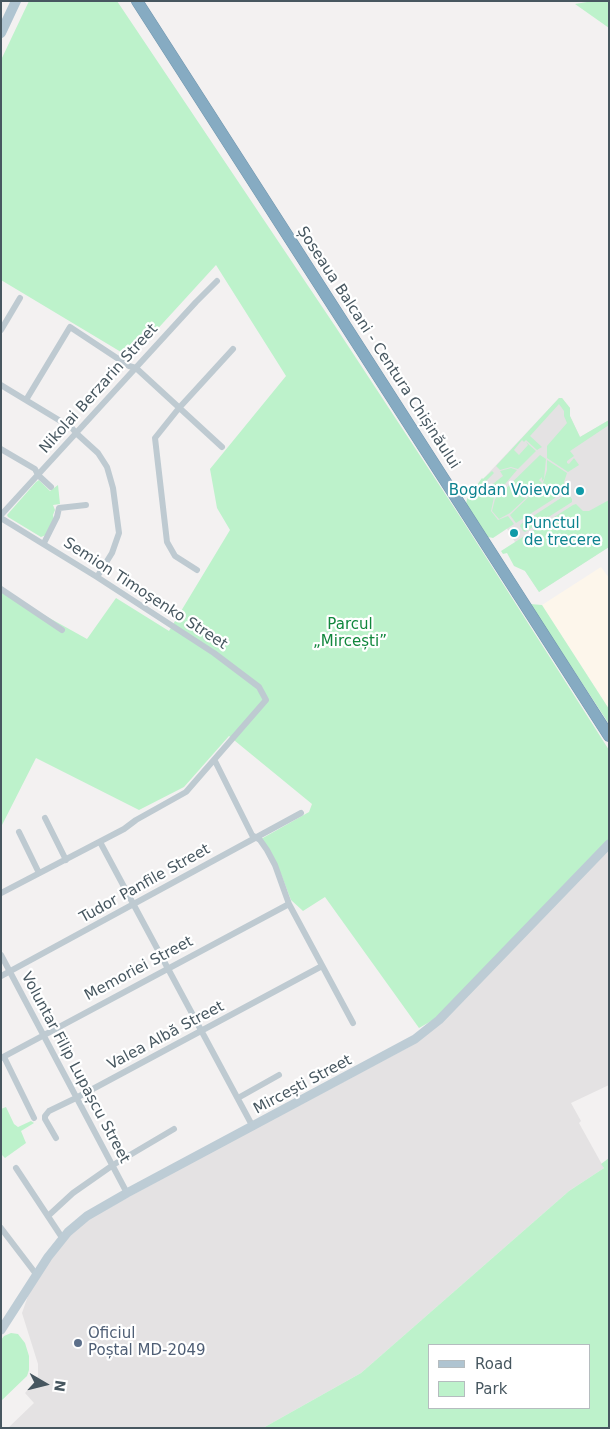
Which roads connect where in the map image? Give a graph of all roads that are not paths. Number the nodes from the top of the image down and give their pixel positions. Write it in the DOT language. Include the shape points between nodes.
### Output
graph roads {
  1 [pos="16,1"];
  2 [pos="137,1"];
  3 [pos="1,33"];
  4 [pos="217,281"];
  5 [pos="20,298"];
  6 [pos="1,330"];
  7 [pos="233,349"];
  8 [pos="136,368"];
  9 [pos="1,385"];
  10 [pos="26,400"];
  11 [pos="179,408"];
  12 [pos="76,433"];
  13 [pos="222,447"];
  14 [pos="1,449"];
  15 [pos="38,475"];
  16 [pos="51,487"];
  17 [pos="86,505"];
  18 [pos="1,516"];
  19 [pos="44,543"];
  20 [pos="197,570"];
  21 [pos="97,577"];
  22 [pos="1,589"];
  23 [pos="62,630"];
  24 [pos="609,736"];
  25 [pos="215,761"];
  26 [pos="301,813"];
  27 [pos="45,818"];
  28 [pos="19,832"];
  29 [pos="256,838"];
  30 [pos="100,842"];
  31 [pos="609,844"];
  32 [pos="66,860"];
  33 [pos="39,873"];
  34 [pos="1,893"];
  35 [pos="289,904"];
  36 [pos="134,905"];
  37 [pos="1,954"];
  38 [pos="322,966"];
  39 [pos="167,968"];
  40 [pos="10,971"];
  41 [pos="1,976"];
  42 [pos="353,1022"];
  43 [pos="202,1031"];
  44 [pos="43,1034"];
  45 [pos="2,1058"];
  46 [pos="279,1075"];
  47 [pos="76,1098"];
  48 [pos="238,1098"];
  49 [pos="34,1118"];
  50 [pos="253,1127"];
  51 [pos="174,1129"];
  52 [pos="56,1138"];
  53 [pos="113,1165"];
  54 [pos="16,1168"];
  55 [pos="127,1193"];
  56 [pos="48,1216"];
  57 [pos="1,1228"];
  58 [pos="62,1239"];
  59 [pos="36,1274"];
  60 [pos="1,1330"];
  1 -- 3 [label="main road"];
  2 -- 24 [label="highway, Șoseaua Balcani - Centura Chișinăului"];
  4 -- 8 [label="street, Nikolai Berzarin Street"];
  5 -- 6 [label="street"];
  7 -- 11 [label="street"];
  8 -- 10 [label="street" via="70,327"];
  8 -- 11 [label="street"];
  8 -- 12 [label="street, Nikolai Berzarin Street"];
  9 -- 10 [label="street"];
  10 -- 12 [label="street"];
  11 -- 13 [label="street"];
  11 -- 20 [label="street" via="155,438 167,542 175,556"];
  12 -- 15 [label="street, Nikolai Berzarin Street"];
  12 -- 21 [label="street" via="103,461 113,488 119,533 112,553"];
  14 -- 15 [label="street" via="35,469"];
  15 -- 16 [label="street"];
  15 -- 18 [label="street, Nikolai Berzarin Street"];
  17 -- 19 [label="street" via="59,508"];
  18 -- 19 [label="street, Semion Timoșenko Street"];
  19 -- 21 [label="street, Semion Timoșenko Street"];
  21 -- 25 [label="street, Semion Timoșenko Street" via="214,653 259,687 266,700"];
  22 -- 23 [label="street"];
  25 -- 29 [label="street"];
  25 -- 30 [label="street" via="186,792"];
  26 -- 29 [label="street, Tudor Panfile Street"];
  27 -- 32 [label="street"];
  28 -- 33 [label="street"];
  29 -- 35 [label="street" via="276,865"];
  29 -- 36 [label="street, Tudor Panfile Street"];
  30 -- 32 [label="street"];
  30 -- 36 [label="street"];
  31 -- 50 [label="main road, Mircești Street" via="432,1027 403,1047"];
  32 -- 33 [label="street"];
  33 -- 34 [label="street"];
  35 -- 38 [label="street"];
  35 -- 39 [label="street, Memoriei Street"];
  36 -- 39 [label="street"];
  36 -- 40 [label="street, Tudor Panfile Street"];
  37 -- 40 [label="street, Voluntar Filip Lupașcu Street"];
  38 -- 42 [label="street"];
  38 -- 43 [label="street, Valea Albă Street"];
  39 -- 43 [label="street"];
  39 -- 44 [label="street, Memoriei Street"];
  40 -- 41 [label="street, Tudor Panfile Street"];
  40 -- 44 [label="street, Voluntar Filip Lupașcu Street"];
  43 -- 47 [label="street, Valea Albă Street"];
  43 -- 48 [label="street"];
  44 -- 45 [label="street, Memoriei Street"];
  44 -- 47 [label="street, Voluntar Filip Lupașcu Street"];
  45 -- 49 [label="street"];
  46 -- 48 [label="street"];
  47 -- 52 [label="street, Valea Albă Street" via="45,1116"];
  47 -- 53 [label="street, Voluntar Filip Lupașcu Street"];
  48 -- 50 [label="street"];
  50 -- 55 [label="main road, Mircești Street"];
  51 -- 53 [label="street"];
  53 -- 55 [label="street, Voluntar Filip Lupașcu Street"];
  53 -- 56 [label="street"];
  54 -- 56 [label="street"];
  55 -- 58 [label="main road, Mircești Street" via="96,1210"];
  56 -- 58 [label="street"];
  57 -- 59 [label="street"];
  58 -- 59 [label="main road, Mircești Street"];
  59 -- 60 [label="main road, Mircești Street"];
}
